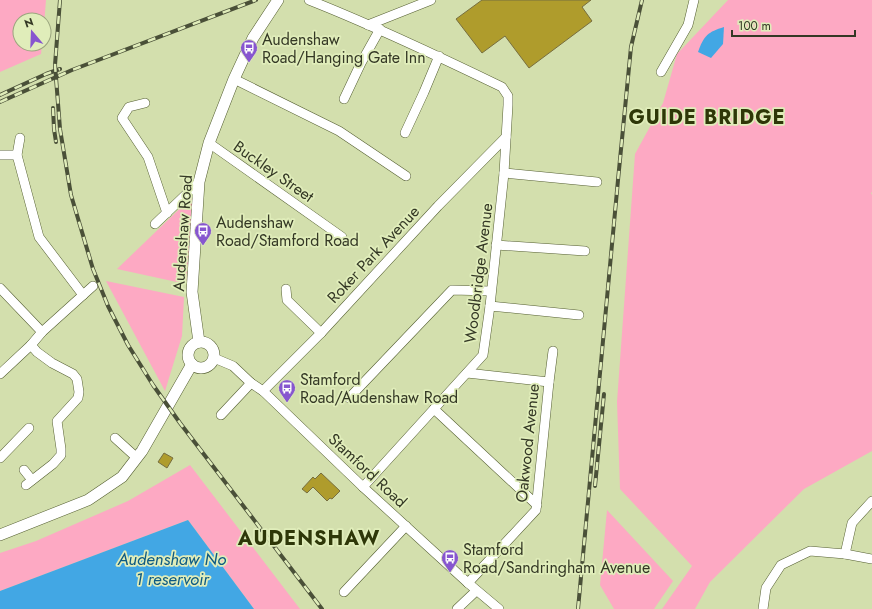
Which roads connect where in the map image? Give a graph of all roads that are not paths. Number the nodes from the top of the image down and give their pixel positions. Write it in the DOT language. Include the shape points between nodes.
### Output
graph roads {
  1 [pos="278,0"];
  2 [pos="309,0"];
  3 [pos="431,0"];
  4 [pos="694,0"];
  5 [pos="368,25"];
  6 [pos="380,29"];
  7 [pos="439,56"];
  8 [pos="661,72"];
  9 [pos="234,79"];
  10 [pos="344,99"];
  11 [pos="145,103"];
  12 [pos="405,133"];
  13 [pos="506,137"];
  14 [pos="20,138"];
  15 [pos="209,144"];
  16 [pos="0,155"];
  17 [pos="17,155"];
  18 [pos="504,173"];
  19 [pos="406,176"];
  20 [pos="199,182"];
  21 [pos="597,182"];
  22 [pos="167,213"];
  23 [pos="155,224"];
  24 [pos="342,237"];
  25 [pos="496,245"];
  26 [pos="586,251"];
  27 [pos="93,286"];
  28 [pos="0,288"];
  29 [pos="286,289"];
  30 [pos="491,291"];
  31 [pos="83,295"];
  32 [pos="490,306"];
  33 [pos="580,315"];
  34 [pos="42,332"];
  35 [pos="321,333"];
  36 [pos="199,342"];
  37 [pos="31,345"];
  38 [pos="553,351"];
  39 [pos="214,358"];
  40 [pos="192,364"];
  41 [pos="467,373"];
  42 [pos="0,374"];
  43 [pos="549,382"];
  44 [pos="251,383"];
  45 [pos="263,391"];
  46 [pos="349,398"];
  47 [pos="434,409"];
  48 [pos="221,415"];
  49 [pos="29,428"];
  50 [pos="115,438"];
  51 [pos="0,458"];
  52 [pos="137,458"];
  53 [pos="24,470"];
  54 [pos="363,487"];
  55 [pos="872,501"];
  56 [pos="537,505"];
  57 [pos="406,526"];
  58 [pos="0,535"];
  59 [pos="845,554"];
  60 [pos="872,559"];
  61 [pos="468,583"];
  62 [pos="476,591"];
  63 [pos="344,592"];
  64 [pos="458,609"];
  65 [pos="499,609"];
  66 [pos="763,609"];
  1 -- 9 [label="main road, Audenshaw Road" via="253,38"];
  2 -- 5 [label="street, Woodbridge Avenue"];
  3 -- 5 [label="street"];
  4 -- 8 [label="street" via="688,25"];
  5 -- 6 [label="street, Woodbridge Avenue"];
  6 -- 7 [label="street, Woodbridge Avenue"];
  6 -- 10 [label="street"];
  7 -- 12 [label="street"];
  7 -- 13 [label="street, Woodbridge Avenue" via="502,87 508,96"];
  9 -- 15 [label="main road, Audenshaw Road"];
  9 -- 19 [label="street" via="339,131"];
  11 -- 22 [label="street" via="129,107 122,118 148,157"];
  13 -- 18 [label="street, Woodbridge Avenue"];
  13 -- 35 [label="street, Roker Park Avenue" via="438,206"];
  14 -- 17 [label="street"];
  15 -- 20 [label="main road, Audenshaw Road"];
  15 -- 24 [label="street, Buckley Street"];
  16 -- 17 [label="street"];
  17 -- 31 [label="street" via="39,237"];
  18 -- 21 [label="street"];
  18 -- 25 [label="street, Woodbridge Avenue"];
  20 -- 22 [label="street"];
  20 -- 36 [label="main road, Audenshaw Road" via="192,292"];
  22 -- 23 [label="street"];
  25 -- 26 [label="street"];
  25 -- 30 [label="street, Woodbridge Avenue"];
  27 -- 31 [label="street"];
  28 -- 34 [label="street"];
  29 -- 35 [label="street" via="287,300"];
  30 -- 32 [label="street, Woodbridge Avenue"];
  30 -- 46 [label="street" via="452,290"];
  31 -- 34 [label="street"];
  32 -- 33 [label="street"];
  32 -- 41 [label="street, Woodbridge Avenue" via="483,355"];
  34 -- 37 [label="street"];
  35 -- 45 [label="street, Roker Park Avenue"];
  36 -- 39 [label="main road" via="210,345"];
  36 -- 40 [label="main road" via="189,351 188,357"];
  37 -- 42 [label="street"];
  37 -- 53 [label="street" via="37,352 73,374 77,379 79,392 78,398 57,421 61,455 29,482"];
  38 -- 43 [label="street, Oakwood Avenue"];
  39 -- 40 [label="main road" via="204,368"];
  39 -- 44 [label="street, Stamford Road" via="233,366"];
  40 -- 52 [label="main road"];
  41 -- 43 [label="street"];
  41 -- 47 [label="street, Woodbridge Avenue"];
  43 -- 56 [label="street, Oakwood Avenue"];
  44 -- 45 [label="street, Stamford Road"];
  44 -- 48 [label="street"];
  45 -- 54 [label="street, Stamford Road"];
  47 -- 54 [label="street, Woodbridge Avenue"];
  47 -- 56 [label="street"];
  49 -- 51 [label="street"];
  50 -- 52 [label="street"];
  52 -- 58 [label="main road" via="122,477 88,500"];
  54 -- 57 [label="street, Stamford Road"];
  55 -- 59 [label="street" via="852,523"];
  56 -- 61 [label="street, Oakwood Avenue" via="536,510"];
  57 -- 61 [label="street, Stamford Road"];
  57 -- 63 [label="street"];
  59 -- 60 [label="street"];
  59 -- 66 [label="street" via="810,551 781,565 766,588"];
  61 -- 62 [label="street, Stamford Road"];
  62 -- 64 [label="street"];
  62 -- 65 [label="street, Stamford Road"];
}
